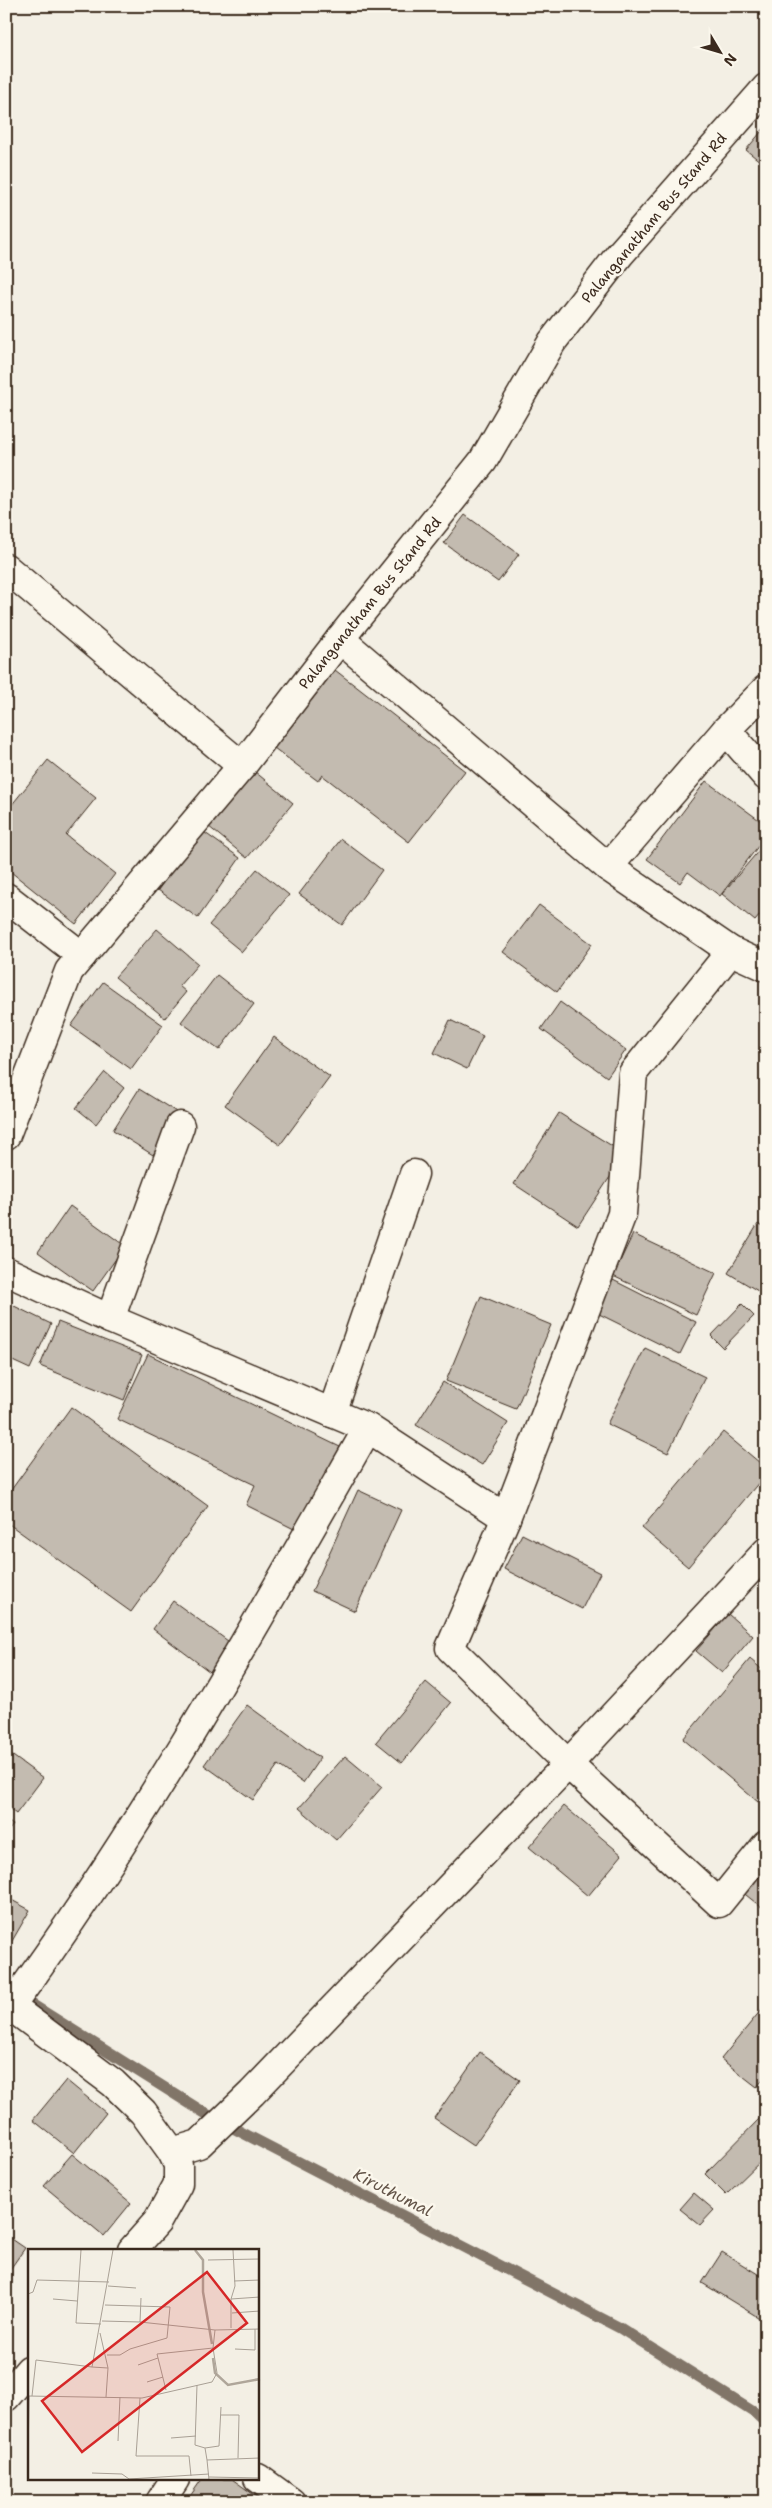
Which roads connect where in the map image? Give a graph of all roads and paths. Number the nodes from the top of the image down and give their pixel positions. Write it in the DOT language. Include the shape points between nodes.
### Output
graph roads {
  1 [pos="766,88"];
  2 [pos="6,568"];
  3 [pos="340,638"];
  4 [pos="766,689"];
  5 [pos="726,730"];
  6 [pos="242,766"];
  7 [pos="766,776"];
  8 [pos="608,866"];
  9 [pos="6,897"];
  10 [pos="731,951"];
  11 [pos="82,956"];
  12 [pos="766,967"];
  13 [pos="180,1126"];
  14 [pos="6,1135"];
  15 [pos="414,1174"];
  16 [pos="6,1271"];
  17 [pos="110,1319"];
  18 [pos="332,1413"];
  19 [pos="368,1428"];
  20 [pos="506,1518"];
  21 [pos="766,1552"];
  22 [pos="568,1764"];
  23 [pos="766,1845"];
  24 [pos="9,2004"];
  25 [pos="172,2152"];
  26 [pos="133,2249"];
  27 [pos="28,2371"];
  28 [pos="6,2397"];
  29 [pos="259,2479"];
  30 [pos="174,2480"];
  31 [pos="160,2502"];
  32 [pos="291,2502"];
  1 -- 3 [label="street, Palanganatham Bus Stand Rd" via="603,276 552,342 483,461"];
  2 -- 6 [label="street"];
  3 -- 6 [label="street, Palanganatham Bus Stand Rd"];
  3 -- 8 [label="street"];
  4 -- 5 [label="street"];
  5 -- 7 [label="street"];
  5 -- 8 [label="street"];
  6 -- 11 [label="street, Palanganatham Bus Stand Rd"];
  8 -- 10 [label="street"];
  9 -- 11 [label="street"];
  10 -- 12 [label="street"];
  10 -- 20 [label="street" via="633,1073 622,1214"];
  11 -- 14 [label="street, Palanganatham Bus Stand Rd" via="69,971"];
  13 -- 17 [label="street"];
  15 -- 18 [label="street"];
  16 -- 17 [label="street"];
  17 -- 18 [label="street"];
  18 -- 19 [label="street"];
  19 -- 20 [label="street"];
  19 -- 24 [label="street" via="238,1656 70,1926"];
  20 -- 22 [label="street" via="450,1648"];
  21 -- 22 [label="street"];
  22 -- 23 [label="street" via="719,1903"];
  22 -- 25 [label="street" via="200,2144"];
  24 -- 25 [label="street" via="114,2083 143,2112"];
  25 -- 26 [label="street" via="178,2165 178,2184 157,2222"];
  27 -- 28 [label="street"];
  29 -- 32 [label="street"];
  30 -- 31 [label="street"];
}
